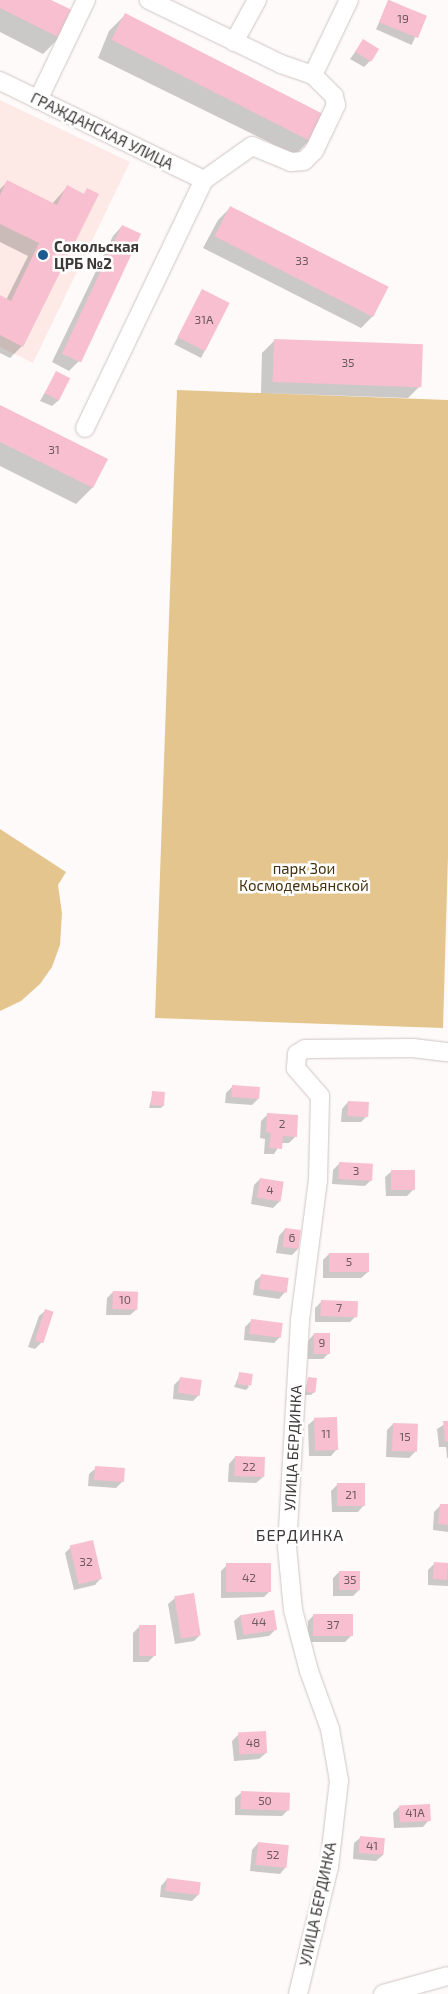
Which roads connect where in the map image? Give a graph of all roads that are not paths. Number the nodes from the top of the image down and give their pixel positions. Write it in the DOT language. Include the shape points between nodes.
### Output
graph roads {
  1 [pos="86,0"];
  2 [pos="149,0"];
  3 [pos="257,0"];
  4 [pos="349,0"];
  5 [pos="234,42"];
  6 [pos="313,75"];
  7 [pos="0,81"];
  8 [pos="38,100"];
  9 [pos="204,180"];
  10 [pos="85,428"];
  11 [pos="448,1052"];
  12 [pos="448,1976"];
  13 [pos="298,1994"];
  14 [pos="383,1994"];
  1 -- 8 [label="street"];
  2 -- 5 [label="street"];
  3 -- 5 [label="street"];
  4 -- 6 [label="street"];
  5 -- 6 [label="street"];
  6 -- 9 [label="street" via="329,89 336,104 309,157 291,162 252,146"];
  7 -- 8 [label="street, ГРАЖДАНСКАЯ УЛИЦА"];
  8 -- 9 [label="street, ГРАЖДАНСКАЯ УЛИЦА"];
  9 -- 10 [label="street"];
  11 -- 13 [label="street, УЛИЦА БЕРДИНКА" via="412,1048 305,1049 297,1054 296,1068 320,1096 318,1180 300,1320 287,1547 293,1610 309,1671 330,1729 339,1781 328,1867"];
  12 -- 14 [label="street"];
}
